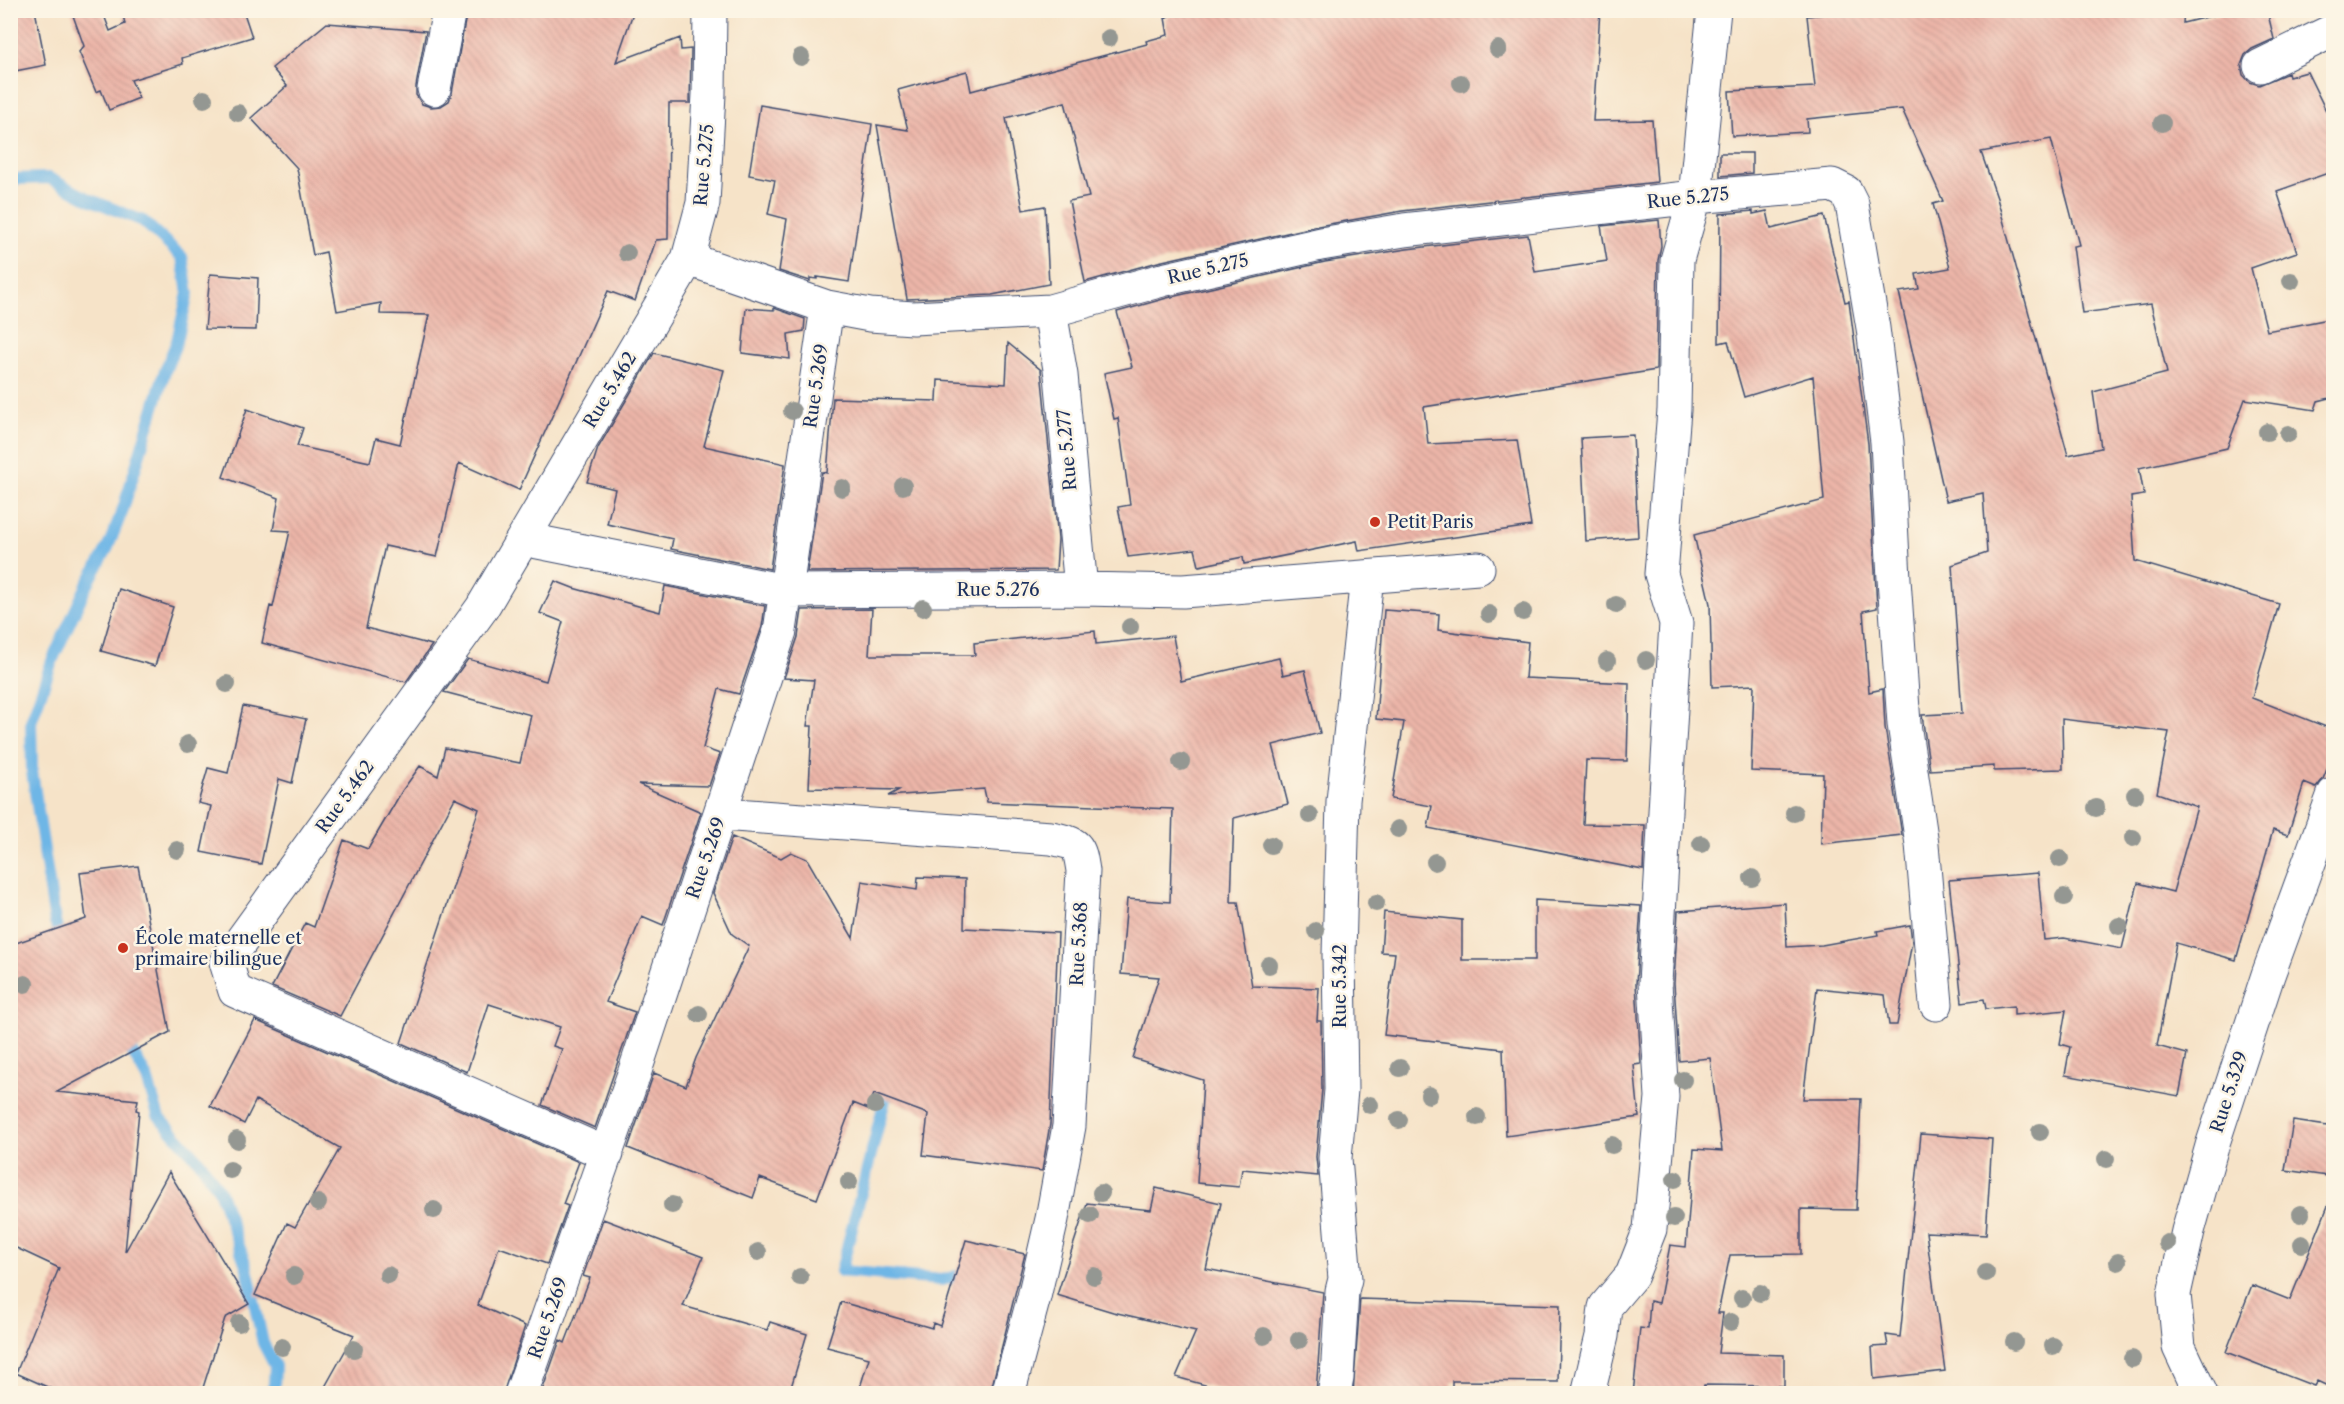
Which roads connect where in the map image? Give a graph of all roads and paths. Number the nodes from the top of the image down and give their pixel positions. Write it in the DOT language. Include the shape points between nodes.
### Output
graph roads {
  1 [pos="449,10"];
  2 [pos="710,10"];
  3 [pos="1714,10"];
  4 [pos="2334,30"];
  5 [pos="2260,66"];
  6 [pos="434,89"];
  7 [pos="1695,197"];
  8 [pos="688,259"];
  9 [pos="827,307"];
  10 [pos="1050,311"];
  11 [pos="522,539"];
  12 [pos="1478,568"];
  13 [pos="1367,578"];
  14 [pos="1081,590"];
  15 [pos="785,591"];
  16 [pos="2334,795"];
  17 [pos="722,814"];
  18 [pos="1936,1004"];
  19 [pos="607,1154"];
  20 [pos="521,1394"];
  21 [pos="1008,1394"];
  22 [pos="1334,1394"];
  23 [pos="1588,1394"];
  24 [pos="2201,1394"];
  1 -- 6 [label="street"];
  2 -- 8 [label="street, Rue 5.275" via="703,203"];
  3 -- 7 [label="street"];
  4 -- 5 [label="street"];
  7 -- 10 [label="street, Rue 5.275" via="1404,230 1321,244 1162,280"];
  7 -- 18 [label="street, Rue 5.275" via="1832,185 1846,192 1852,204 1887,442 1905,724 1922,844"];
  7 -- 23 [label="street" via="1677,260 1674,410 1661,574 1676,624 1655,983 1662,1097 1650,1229 1632,1275 1605,1307"];
  8 -- 9 [label="street, Rue 5.275"];
  8 -- 11 [label="street, Rue 5.462"];
  9 -- 10 [label="street, Rue 5.275" via="913,318"];
  9 -- 15 [label="street, Rue 5.269"];
  10 -- 14 [label="street, Rue 5.277" via="1061,375"];
  11 -- 15 [label="street, Rue 5.276"];
  11 -- 19 [label="street, Rue 5.462" via="482,608 226,962 235,991"];
  12 -- 13 [label="street, Rue 5.276"];
  13 -- 14 [label="street, Rue 5.276" via="1183,591"];
  13 -- 22 [label="street, Rue 5.342" via="1343,801 1341,1090 1335,1158 1345,1279"];
  14 -- 15 [label="street, Rue 5.276"];
  15 -- 17 [label="street, Rue 5.269" via="780,632"];
  16 -- 24 [label="street, Rue 5.329" via="2268,975 2212,1146 2174,1294 2180,1347"];
  17 -- 19 [label="street, Rue 5.269"];
  17 -- 21 [label="street, Rue 5.368" via="1051,838 1070,842 1080,850 1083,871 1069,1126 1049,1230"];
  19 -- 20 [label="street, Rue 5.269"];
}
